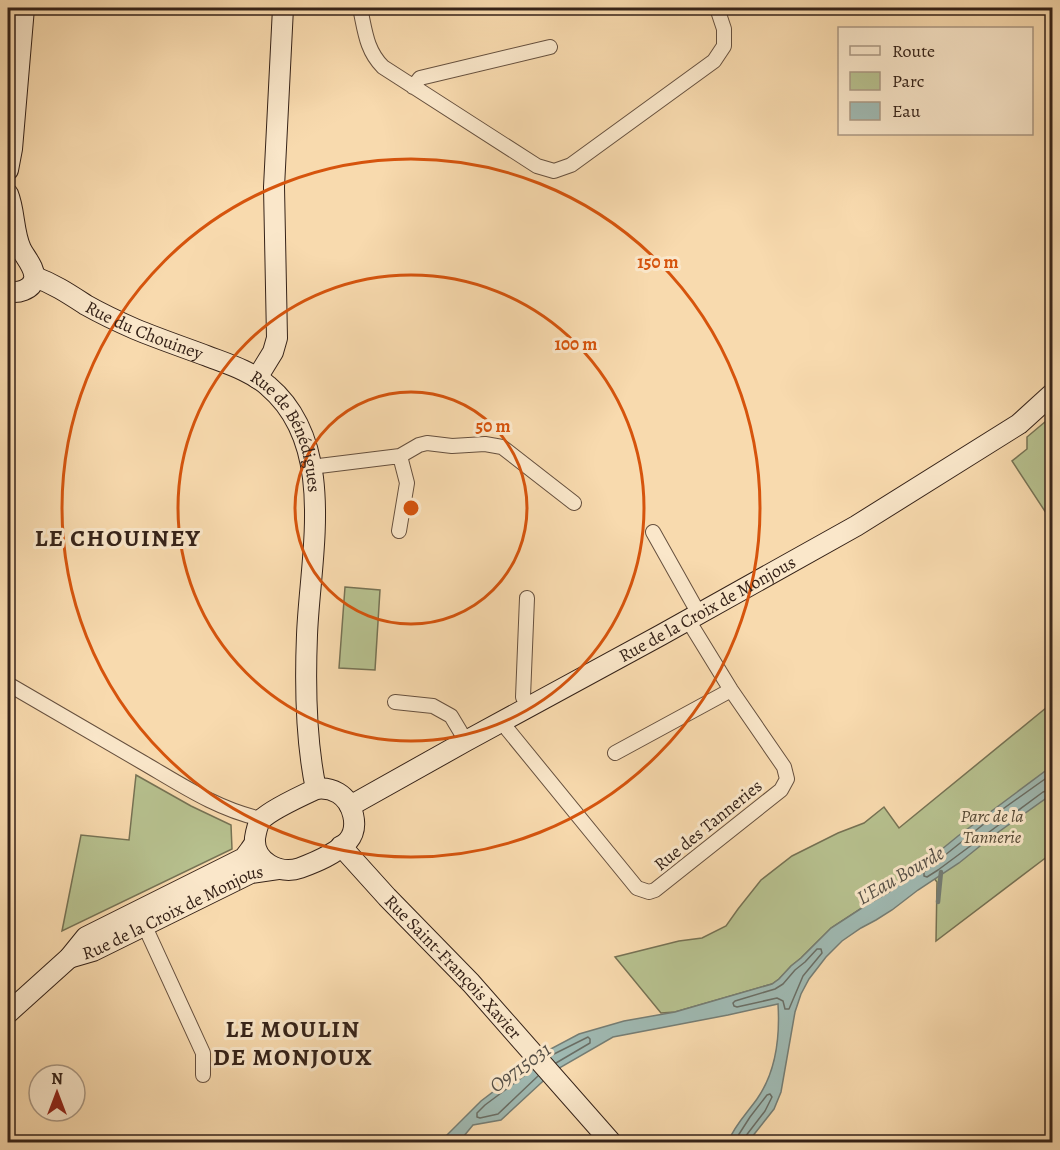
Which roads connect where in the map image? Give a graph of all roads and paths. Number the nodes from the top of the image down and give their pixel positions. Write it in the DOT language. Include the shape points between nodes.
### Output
graph roads {
  1 [pos="24,8"];
  2 [pos="283,8"];
  3 [pos="360,8"];
  4 [pos="717,8"];
  5 [pos="550,47"];
  6 [pos="413,87"];
  7 [pos="8,170"];
  8 [pos="8,194"];
  9 [pos="35,277"];
  10 [pos="8,291"];
  11 [pos="257,378"];
  12 [pos="1053,394"];
  13 [pos="400,456"];
  14 [pos="312,467"];
  15 [pos="574,503"];
  16 [pos="399,531"];
  17 [pos="653,532"];
  18 [pos="527,598"];
  19 [pos="693,617"];
  20 [pos="8,684"];
  21 [pos="731,690"];
  22 [pos="395,702"];
  23 [pos="528,706"];
  24 [pos="503,721"];
  25 [pos="466,741"];
  26 [pos="615,753"];
  27 [pos="316,789"];
  28 [pos="350,806"];
  29 [pos="262,819"];
  30 [pos="255,843"];
  31 [pos="341,846"];
  32 [pos="278,869"];
  33 [pos="141,918"];
  34 [pos="8,1012"];
  35 [pos="203,1075"];
  36 [pos="611,1143"];
  1 -- 7 [label="street"];
  2 -- 11 [label="street, Rue de Bénédigues" via="274,187 277,338"];
  3 -- 6 [label="street" via="375,59"];
  4 -- 6 [label="street" via="724,29 724,46 714,61 572,165 554,171 537,166"];
  5 -- 6 [label="street" via="420,78"];
  8 -- 9 [label="street" via="20,247"];
  9 -- 10 [label="street" via="26,289"];
  9 -- 11 [label="street, Rue du Chouiney" via="133,328"];
  11 -- 14 [label="street, Rue de Bénédigues" via="293,415"];
  12 -- 19 [label="street, Rue de la Croix de Monjous" via="1019,424 856,526"];
  13 -- 14 [label="street"];
  13 -- 15 [label="street" via="427,443 494,444"];
  13 -- 16 [label="street" via="407,483"];
  14 -- 27 [label="street, Rue de Bénédigues" via="315,534 307,692"];
  17 -- 19 [label="street, Rue des Tanneries"];
  18 -- 23 [label="street" via="523,697"];
  19 -- 21 [label="street, Rue des Tanneries"];
  19 -- 23 [label="street, Rue de la Croix de Monjous"];
  20 -- 29 [label="street" via="190,791"];
  21 -- 24 [label="street, Rue des Tanneries" via="784,767 787,779 781,790 649,892 637,888"];
  21 -- 26 [label="street"];
  22 -- 25 [label="street" via="433,706 451,716"];
  23 -- 24 [label="street, Rue de la Croix de Monjous"];
  24 -- 25 [label="street, Rue de la Croix de Monjous"];
  25 -- 28 [label="street, Rue de la Croix de Monjous"];
  27 -- 28 [label="street" via="336,792"];
  27 -- 29 [label="street"];
  28 -- 31 [label="street" via="352,834"];
  29 -- 30 [label="street"];
  30 -- 32 [label="street" via="261,859"];
  30 -- 33 [label="street, Rue de la Croix de Monjous" via="244,858"];
  31 -- 32 [label="street" via="298,869"];
  31 -- 36 [label="street, Rue Saint-François Xavier" via="471,983"];
  32 -- 33 [label="street, Rue de la Croix de Monjous" via="251,873"];
  33 -- 34 [label="street, Rue de la Croix de Monjous" via="93,951 69,958"];
  33 -- 35 [label="street" via="202,1053"];
}
